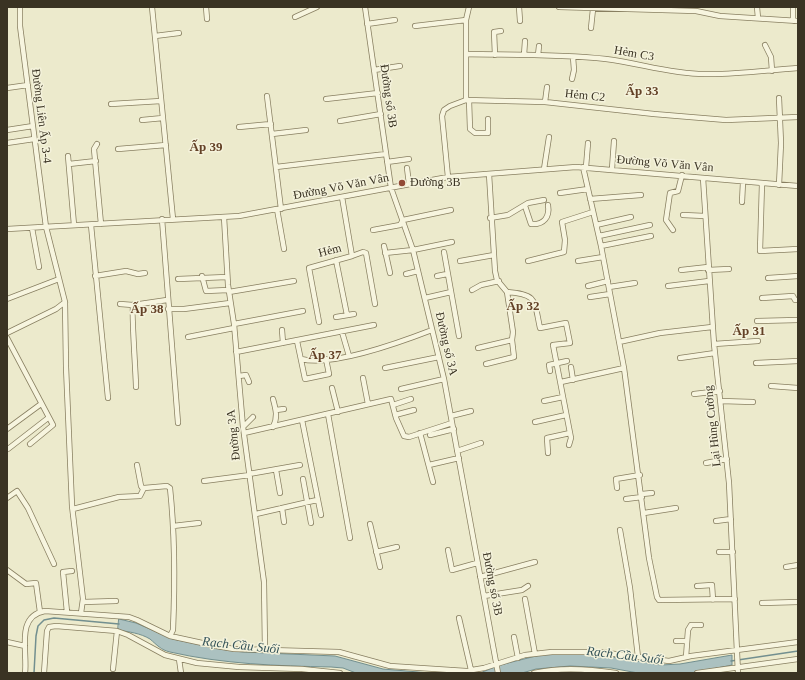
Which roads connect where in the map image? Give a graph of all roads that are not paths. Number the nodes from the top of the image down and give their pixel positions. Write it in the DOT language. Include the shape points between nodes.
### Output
graph roads {
  1 [pos="20,7"];
  2 [pos="152,7"];
  3 [pos="206,7"];
  4 [pos="317,7"];
  5 [pos="365,7"];
  6 [pos="469,7"];
  7 [pos="519,7"];
  8 [pos="560,7"];
  9 [pos="757,7"];
  10 [pos="793,7"];
  11 [pos="633,8"];
  12 [pos="593,9"];
  13 [pos="696,9"];
  14 [pos="295,17"];
  15 [pos="758,18"];
  16 [pos="207,19"];
  17 [pos="395,20"];
  18 [pos="466,20"];
  19 [pos="367,21"];
  20 [pos="520,21"];
  21 [pos="796,21"];
  22 [pos="415,26"];
  23 [pos="591,28"];
  24 [pos="502,31"];
  25 [pos="179,33"];
  26 [pos="155,36"];
  27 [pos="525,41"];
  28 [pos="765,45"];
  29 [pos="539,46"];
  30 [pos="466,54"];
  31 [pos="495,55"];
  32 [pos="524,55"];
  33 [pos="538,55"];
  34 [pos="573,57"];
  35 [pos="400,66"];
  36 [pos="798,68"];
  37 [pos="374,70"];
  38 [pos="772,71"];
  39 [pos="572,79"];
  40 [pos="28,84"];
  41 [pos="547,87"];
  42 [pos="7,88"];
  43 [pos="378,93"];
  44 [pos="267,96"];
  45 [pos="779,98"];
  46 [pos="326,99"];
  47 [pos="467,100"];
  48 [pos="161,101"];
  49 [pos="545,102"];
  50 [pos="111,104"];
  51 [pos="381,114"];
  52 [pos="798,117"];
  53 [pos="163,118"];
  54 [pos="780,118"];
  55 [pos="488,119"];
  56 [pos="142,120"];
  57 [pos="340,121"];
  58 [pos="271,124"];
  59 [pos="33,126"];
  60 [pos="239,127"];
  61 [pos="7,130"];
  62 [pos="306,130"];
  63 [pos="272,134"];
  64 [pos="549,137"];
  65 [pos="34,139"];
  66 [pos="614,141"];
  67 [pos="7,143"];
  68 [pos="588,143"];
  69 [pos="97,144"];
  70 [pos="166,145"];
  71 [pos="118,149"];
  72 [pos="386,154"];
  73 [pos="68,156"];
  74 [pos="409,159"];
  75 [pos="96,161"];
  76 [pos="387,162"];
  77 [pos="69,164"];
  78 [pos="276,167"];
  79 [pos="585,167"];
  80 [pos="407,168"];
  81 [pos="544,169"];
  82 [pos="612,169"];
  83 [pos="489,174"];
  84 [pos="682,175"];
  85 [pos="448,177"];
  86 [pos="703,178"];
  87 [pos="743,182"];
  88 [pos="762,183"];
  89 [pos="410,184"];
  90 [pos="779,185"];
  91 [pos="798,186"];
  92 [pos="391,188"];
  93 [pos="588,189"];
  94 [pos="560,192"];
  95 [pos="641,195"];
  96 [pos="342,197"];
  97 [pos="590,199"];
  98 [pos="544,200"];
  99 [pos="742,202"];
  100 [pos="548,205"];
  101 [pos="525,206"];
  102 [pos="279,209"];
  103 [pos="451,210"];
  104 [pos="593,212"];
  105 [pos="683,215"];
  106 [pos="705,216"];
  107 [pos="224,217"];
  108 [pos="631,217"];
  109 [pos="490,218"];
  110 [pos="162,219"];
  111 [pos="173,219"];
  112 [pos="403,220"];
  113 [pos="101,224"];
  114 [pos="74,225"];
  115 [pos="90,225"];
  116 [pos="596,225"];
  117 [pos="650,225"];
  118 [pos="46,227"];
  119 [pos="32,228"];
  120 [pos="7,229"];
  121 [pos="373,230"];
  122 [pos="673,230"];
  123 [pos="599,236"];
  124 [pos="651,236"];
  125 [pos="452,242"];
  126 [pos="384,246"];
  127 [pos="601,246"];
  128 [pos="284,249"];
  129 [pos="798,249"];
  130 [pos="413,250"];
  131 [pos="444,252"];
  132 [pos="385,253"];
  133 [pos="494,255"];
  134 [pos="352,256"];
  135 [pos="603,257"];
  136 [pos="336,260"];
  137 [pos="528,261"];
  138 [pos="578,261"];
  139 [pos="460,262"];
  140 [pos="39,267"];
  141 [pos="708,269"];
  142 [pos="729,269"];
  143 [pos="681,270"];
  144 [pos="418,271"];
  145 [pos="145,273"];
  146 [pos="390,273"];
  147 [pos="406,274"];
  148 [pos="447,274"];
  149 [pos="95,276"];
  150 [pos="202,276"];
  151 [pos="437,276"];
  152 [pos="798,276"];
  153 [pos="227,277"];
  154 [pos="178,278"];
  155 [pos="768,278"];
  156 [pos="59,279"];
  157 [pos="709,280"];
  158 [pos="294,281"];
  159 [pos="499,281"];
  160 [pos="608,281"];
  161 [pos="635,283"];
  162 [pos="588,286"];
  163 [pos="668,286"];
  164 [pos="609,287"];
  165 [pos="472,290"];
  166 [pos="229,291"];
  167 [pos="451,292"];
  168 [pos="507,292"];
  169 [pos="610,294"];
  170 [pos="590,297"];
  171 [pos="425,298"];
  172 [pos="762,298"];
  173 [pos="7,299"];
  174 [pos="167,300"];
  175 [pos="798,300"];
  176 [pos="65,302"];
  177 [pos="230,303"];
  178 [pos="120,304"];
  179 [pos="375,304"];
  180 [pos="133,305"];
  181 [pos="168,309"];
  182 [pos="302,311"];
  183 [pos="354,314"];
  184 [pos="347,315"];
  185 [pos="336,317"];
  186 [pos="798,320"];
  187 [pos="757,321"];
  188 [pos="320,322"];
  189 [pos="374,325"];
  190 [pos="234,326"];
  191 [pos="712,327"];
  192 [pos="282,330"];
  193 [pos="432,330"];
  194 [pos="342,332"];
  195 [pos="7,333"];
  196 [pos="459,336"];
  197 [pos="188,337"];
  198 [pos="7,338"];
  199 [pos="512,340"];
  200 [pos="297,341"];
  201 [pos="758,341"];
  202 [pos="619,342"];
  203 [pos="284,343"];
  204 [pos="714,344"];
  205 [pos="478,348"];
  206 [pos="236,352"];
  207 [pos="715,353"];
  208 [pos="349,356"];
  209 [pos="439,357"];
  210 [pos="680,358"];
  211 [pos="301,359"];
  212 [pos="326,360"];
  213 [pos="567,361"];
  214 [pos="798,361"];
  215 [pos="557,363"];
  216 [pos="756,363"];
  217 [pos="486,364"];
  218 [pos="571,367"];
  219 [pos="384,368"];
  220 [pos="624,368"];
  221 [pos="550,371"];
  222 [pos="238,376"];
  223 [pos="363,378"];
  224 [pos="444,379"];
  225 [pos="573,380"];
  226 [pos="249,382"];
  227 [pos="561,382"];
  228 [pos="772,386"];
  229 [pos="136,387"];
  230 [pos="332,388"];
  231 [pos="798,388"];
  232 [pos="401,389"];
  233 [pos="720,391"];
  234 [pos="694,394"];
  235 [pos="563,397"];
  236 [pos="108,398"];
  237 [pos="273,399"];
  238 [pos="411,399"];
  239 [pos="544,401"];
  240 [pos="721,401"];
  241 [pos="753,402"];
  242 [pos="41,404"];
  243 [pos="368,404"];
  244 [pos="393,405"];
  245 [pos="284,409"];
  246 [pos="276,410"];
  247 [pos="414,410"];
  248 [pos="471,411"];
  249 [pos="338,412"];
  250 [pos="328,414"];
  251 [pos="395,415"];
  252 [pos="566,415"];
  253 [pos="451,416"];
  254 [pos="254,417"];
  255 [pos="48,418"];
  256 [pos="302,420"];
  257 [pos="535,422"];
  258 [pos="178,423"];
  259 [pos="452,423"];
  260 [pos="243,427"];
  261 [pos="274,427"];
  262 [pos="7,429"];
  263 [pos="454,430"];
  264 [pos="244,433"];
  265 [pos="420,433"];
  266 [pos="570,433"];
  267 [pos="430,436"];
  268 [pos="481,443"];
  269 [pos="30,444"];
  270 [pos="569,445"];
  271 [pos="8,449"];
  272 [pos="458,451"];
  273 [pos="548,454"];
  274 [pos="459,458"];
  275 [pos="727,459"];
  276 [pos="706,463"];
  277 [pos="300,465"];
  278 [pos="428,465"];
  279 [pos="138,466"];
  280 [pos="276,470"];
  281 [pos="249,474"];
  282 [pos="640,475"];
  283 [pos="303,478"];
  284 [pos="204,480"];
  285 [pos="433,482"];
  286 [pos="617,488"];
  287 [pos="143,489"];
  288 [pos="280,493"];
  289 [pos="652,493"];
  290 [pos="642,496"];
  291 [pos="7,498"];
  292 [pos="626,499"];
  293 [pos="317,500"];
  294 [pos="307,502"];
  295 [pos="282,508"];
  296 [pos="676,508"];
  297 [pos="73,509"];
  298 [pos="469,509"];
  299 [pos="644,513"];
  300 [pos="256,514"];
  301 [pos="321,515"];
  302 [pos="731,519"];
  303 [pos="716,521"];
  304 [pos="284,522"];
  305 [pos="199,523"];
  306 [pos="310,523"];
  307 [pos="370,524"];
  308 [pos="173,526"];
  309 [pos="620,530"];
  310 [pos="350,538"];
  311 [pos="397,547"];
  312 [pos="448,550"];
  313 [pos="376,552"];
  314 [pos="719,552"];
  315 [pos="733,552"];
  316 [pos="535,562"];
  317 [pos="54,564"];
  318 [pos="477,564"];
  319 [pos="798,566"];
  320 [pos="380,567"];
  321 [pos="786,567"];
  322 [pos="7,570"];
  323 [pos="72,571"];
  324 [pos="480,577"];
  325 [pos="528,586"];
  326 [pos="697,586"];
  327 [pos="484,596"];
  328 [pos="525,599"];
  329 [pos="735,599"];
  330 [pos="713,600"];
  331 [pos="116,601"];
  332 [pos="83,602"];
  333 [pos="798,602"];
  334 [pos="762,603"];
  335 [pos="40,612"];
  336 [pos="68,612"];
  337 [pos="81,613"];
  338 [pos="459,618"];
  339 [pos="701,625"];
  340 [pos="117,632"];
  341 [pos="170,636"];
  342 [pos="514,637"];
  343 [pos="676,641"];
  344 [pos="687,641"];
  345 [pos="7,642"];
  346 [pos="798,642"];
  347 [pos="25,646"];
  348 [pos="265,650"];
  349 [pos="737,652"];
  350 [pos="535,654"];
  351 [pos="638,657"];
  352 [pos="686,657"];
  353 [pos="518,658"];
  354 [pos="179,659"];
  355 [pos="798,659"];
  356 [pos="497,664"];
  357 [pos="737,666"];
  358 [pos="113,669"];
  359 [pos="471,670"];
  360 [pos="302,671"];
  361 [pos="572,671"];
  362 [pos="25,673"];
  363 [pos="44,673"];
  364 [pos="181,673"];
  365 [pos="340,673"];
  366 [pos="498,673"];
  367 [pos="534,673"];
  368 [pos="616,673"];
  369 [pos="697,673"];
  370 [pos="738,673"];
  1 -- 40 [label="street, Đường Liên Ấp 3-4"];
  2 -- 26 [label="street"];
  3 -- 16 [label="street"];
  4 -- 14 [label="street"];
  5 -- 19 [label="street, Đường số 3B"];
  6 -- 18 [label="street"];
  7 -- 20 [label="street"];
  8 -- 12 [label="street"];
  9 -- 15 [label="street"];
  10 -- 21 [label="street"];
  11 -- 12 [label="street"];
  11 -- 13 [label="street"];
  12 -- 23 [label="street"];
  13 -- 15 [label="street" via="720,16"];
  15 -- 21 [label="street"];
  17 -- 19 [label="street"];
  18 -- 22 [label="street"];
  18 -- 30 [label="street"];
  19 -- 37 [label="street, Đường số 3B"];
  24 -- 31 [label="street" via="494,32"];
  25 -- 26 [label="street"];
  26 -- 48 [label="street"];
  27 -- 32 [label="street"];
  28 -- 38 [label="street" via="771,57"];
  29 -- 33 [label="street"];
  30 -- 31 [label="street, Hẻm C3"];
  30 -- 47 [label="street"];
  31 -- 32 [label="street, Hẻm C3"];
  32 -- 33 [label="street, Hẻm C3"];
  33 -- 34 [label="street, Hẻm C3"];
  34 -- 38 [label="street, Hẻm C3" via="606,59 684,74"];
  34 -- 39 [label="street"];
  35 -- 37 [label="street"];
  36 -- 38 [label="street, Hẻm C3"];
  37 -- 43 [label="street, Đường số 3B"];
  40 -- 42 [label="street"];
  40 -- 59 [label="street, Đường Liên Ấp 3-4"];
  41 -- 49 [label="street"];
  43 -- 46 [label="street"];
  43 -- 51 [label="street, Đường số 3B"];
  44 -- 58 [label="street"];
  45 -- 54 [label="street"];
  47 -- 49 [label="street, Hẻm C2"];
  47 -- 55 [label="street" via="470,129 475,133 488,133"];
  47 -- 85 [label="street" via="450,106 444,110 442,116"];
  48 -- 50 [label="street"];
  48 -- 53 [label="street"];
  49 -- 54 [label="street, Hẻm C2" via="726,120"];
  51 -- 57 [label="street"];
  51 -- 72 [label="street, Đường số 3B"];
  52 -- 54 [label="street, Hẻm C2"];
  53 -- 56 [label="street"];
  53 -- 70 [label="street"];
  54 -- 90 [label="street"];
  58 -- 60 [label="street"];
  58 -- 63 [label="street"];
  59 -- 61 [label="street"];
  59 -- 65 [label="street, Đường Liên Ấp 3-4"];
  62 -- 63 [label="street"];
  63 -- 78 [label="street"];
  64 -- 81 [label="street"];
  65 -- 67 [label="street"];
  65 -- 118 [label="street, Đường Liên Ấp 3-4"];
  66 -- 82 [label="street"];
  68 -- 79 [label="street"];
  69 -- 75 [label="street" via="94,149"];
  70 -- 71 [label="street"];
  70 -- 111 [label="street"];
  72 -- 76 [label="street, Đường số 3B"];
  72 -- 78 [label="street"];
  73 -- 77 [label="street"];
  74 -- 76 [label="street"];
  75 -- 77 [label="street"];
  75 -- 113 [label="street"];
  76 -- 92 [label="street, Đường số 3B"];
  77 -- 114 [label="street"];
  78 -- 102 [label="street"];
  79 -- 81 [label="street, Đường Võ Văn Vân"];
  79 -- 82 [label="street, Đường Võ Văn Vân"];
  79 -- 93 [label="street"];
  80 -- 89 [label="street"];
  81 -- 83 [label="street, Đường Võ Văn Vân"];
  82 -- 84 [label="street, Đường Võ Văn Vân"];
  83 -- 85 [label="street, Đường Võ Văn Vân"];
  83 -- 109 [label="street"];
  84 -- 86 [label="street, Đường Võ Văn Vân"];
  84 -- 122 [label="street" via="678,191 670,193 668,203 666,220"];
  85 -- 89 [label="street, Đường Võ Văn Vân"];
  86 -- 87 [label="street, Đường Võ Văn Vân"];
  86 -- 106 [label="street, Lại Hùng Cường"];
  87 -- 88 [label="street, Đường Võ Văn Vân"];
  87 -- 99 [label="street"];
  88 -- 90 [label="street, Đường Võ Văn Vân"];
  88 -- 129 [label="street" via="760,251"];
  89 -- 92 [label="street, Đường Võ Văn Vân"];
  90 -- 91 [label="street, Đường Võ Văn Vân"];
  92 -- 96 [label="street, Đường Võ Văn Vân"];
  92 -- 112 [label="street, Đường số 3A"];
  93 -- 94 [label="street"];
  93 -- 97 [label="street"];
  95 -- 97 [label="street"];
  96 -- 102 [label="street, Đường Võ Văn Vân"];
  96 -- 134 [label="street, Hẻm"];
  97 -- 104 [label="street"];
  98 -- 101 [label="street"];
  100 -- 101 [label="street" via="550,213 545,220 536,224 531,224"];
  101 -- 109 [label="street" via="508,215"];
  102 -- 107 [label="street, Đường Võ Văn Vân"];
  102 -- 128 [label="street"];
  103 -- 112 [label="street"];
  104 -- 116 [label="street"];
  104 -- 137 [label="street" via="562,222 564,252"];
  105 -- 106 [label="street"];
  106 -- 141 [label="street, Lại Hùng Cường"];
  107 -- 111 [label="street, Đường Võ Văn Vân"];
  107 -- 153 [label="street, Đường 3A"];
  108 -- 116 [label="street"];
  109 -- 133 [label="street"];
  110 -- 111 [label="street, Đường Võ Văn Vân"];
  110 -- 113 [label="street, Đường Võ Văn Vân"];
  110 -- 174 [label="street"];
  112 -- 121 [label="street" via="400,225"];
  112 -- 130 [label="street, Đường số 3A"];
  113 -- 115 [label="street, Đường Võ Văn Vân"];
  114 -- 115 [label="street, Đường Võ Văn Vân"];
  114 -- 118 [label="street, Đường Võ Văn Vân"];
  115 -- 149 [label="street"];
  116 -- 123 [label="street"];
  117 -- 123 [label="street"];
  118 -- 119 [label="street, Đường Võ Văn Vân"];
  118 -- 156 [label="street, Đường Liên Ấp 3-4"];
  119 -- 120 [label="street, Đường Võ Văn Vân"];
  119 -- 140 [label="street"];
  123 -- 127 [label="street"];
  124 -- 127 [label="street"];
  125 -- 130 [label="street"];
  126 -- 132 [label="street"];
  127 -- 135 [label="street"];
  130 -- 132 [label="street"];
  130 -- 144 [label="street, Đường số 3A"];
  131 -- 148 [label="street"];
  132 -- 146 [label="street"];
  133 -- 139 [label="street"];
  133 -- 159 [label="street" via="495,271"];
  134 -- 136 [label="street, Hẻm"];
  134 -- 179 [label="street" via="366,253"];
  135 -- 138 [label="street"];
  135 -- 160 [label="street"];
  136 -- 184 [label="street"];
  136 -- 188 [label="street, Hẻm" via="309,268"];
  141 -- 142 [label="street"];
  141 -- 143 [label="street"];
  141 -- 157 [label="street, Lại Hùng Cường"];
  144 -- 147 [label="street"];
  144 -- 171 [label="street, Đường số 3A"];
  145 -- 149 [label="street" via="126,271"];
  148 -- 151 [label="street"];
  148 -- 167 [label="street"];
  149 -- 236 [label="street"];
  150 -- 153 [label="street"];
  150 -- 154 [label="street"];
  150 -- 166 [label="street" via="206,291"];
  152 -- 155 [label="street"];
  153 -- 166 [label="street, Đường 3A"];
  156 -- 173 [label="street"];
  156 -- 176 [label="street, Đường Liên Ấp 3-4"];
  157 -- 163 [label="street"];
  157 -- 191 [label="street, Lại Hùng Cường"];
  158 -- 166 [label="street"];
  159 -- 165 [label="street"];
  159 -- 168 [label="street"];
  160 -- 162 [label="street"];
  160 -- 164 [label="street"];
  161 -- 164 [label="street"];
  164 -- 169 [label="street"];
  166 -- 177 [label="street, Đường 3A"];
  167 -- 171 [label="street"];
  167 -- 196 [label="street"];
  168 -- 199 [label="street"];
  168 -- 215 [label="street" via="532,298 540,328 566,323 570,343 553,345"];
  169 -- 170 [label="street"];
  169 -- 202 [label="street"];
  171 -- 193 [label="street, Đường số 3A"];
  172 -- 175 [label="street" via="793,296"];
  174 -- 180 [label="street"];
  174 -- 181 [label="street"];
  176 -- 195 [label="street"];
  176 -- 297 [label="street, Đường Liên Ấp 3-4"];
  177 -- 181 [label="street" via="184,310"];
  177 -- 190 [label="street, Đường 3A"];
  178 -- 180 [label="street"];
  180 -- 229 [label="street" via="131,313"];
  181 -- 258 [label="street"];
  182 -- 190 [label="street"];
  183 -- 184 [label="street"];
  184 -- 185 [label="street"];
  186 -- 187 [label="street"];
  189 -- 194 [label="street"];
  190 -- 197 [label="street"];
  190 -- 206 [label="street, Đường 3A"];
  191 -- 202 [label="street" via="660,333"];
  191 -- 204 [label="street, Lại Hùng Cường"];
  192 -- 203 [label="street"];
  193 -- 208 [label="street" via="371,352"];
  193 -- 209 [label="street, Đường số 3A"];
  194 -- 200 [label="street"];
  194 -- 208 [label="street"];
  198 -- 242 [label="street"];
  199 -- 205 [label="street"];
  199 -- 217 [label="street" via="514,357"];
  200 -- 203 [label="street"];
  200 -- 211 [label="street"];
  201 -- 204 [label="street"];
  202 -- 220 [label="street"];
  203 -- 206 [label="street"];
  204 -- 207 [label="street, Lại Hùng Cường"];
  206 -- 222 [label="street, Đường 3A"];
  207 -- 210 [label="street"];
  207 -- 233 [label="street, Lại Hùng Cường"];
  208 -- 212 [label="street"];
  209 -- 219 [label="street"];
  209 -- 224 [label="street, Đường số 3A"];
  211 -- 212 [label="street" via="311,362"];
  211 -- 212 [label="street" via="305,379 329,374"];
  213 -- 215 [label="street"];
  214 -- 216 [label="street"];
  215 -- 221 [label="street" via="549,365"];
  215 -- 227 [label="street"];
  218 -- 225 [label="street"];
  220 -- 225 [label="street"];
  220 -- 282 [label="street"];
  222 -- 226 [label="street" via="246,375"];
  222 -- 260 [label="street, Đường 3A"];
  223 -- 243 [label="street"];
  224 -- 232 [label="street"];
  224 -- 253 [label="street, Đường số 3A"];
  225 -- 227 [label="street"];
  227 -- 235 [label="street"];
  228 -- 231 [label="street"];
  230 -- 249 [label="street"];
  233 -- 234 [label="street"];
  233 -- 240 [label="street, Lại Hùng Cường"];
  235 -- 239 [label="street"];
  235 -- 252 [label="street"];
  237 -- 246 [label="street"];
  238 -- 244 [label="street"];
  240 -- 241 [label="street"];
  240 -- 275 [label="street, Lại Hùng Cường"];
  242 -- 255 [label="street"];
  242 -- 262 [label="street"];
  243 -- 244 [label="street" via="391,399"];
  243 -- 249 [label="street"];
  244 -- 251 [label="street"];
  245 -- 246 [label="street"];
  246 -- 261 [label="street" via="277,420"];
  247 -- 251 [label="street"];
  248 -- 253 [label="street"];
  249 -- 250 [label="street"];
  250 -- 256 [label="street"];
  250 -- 310 [label="street"];
  251 -- 265 [label="street" via="404,436"];
  252 -- 257 [label="street"];
  252 -- 266 [label="street"];
  253 -- 259 [label="street, Đường số 3A"];
  254 -- 260 [label="street"];
  255 -- 269 [label="street" via="53,425"];
  255 -- 271 [label="street"];
  256 -- 261 [label="street"];
  256 -- 293 [label="street"];
  259 -- 263 [label="street, Đường số 3A"];
  259 -- 265 [label="street"];
  260 -- 264 [label="street, Đường 3A"];
  261 -- 264 [label="street"];
  263 -- 267 [label="street"];
  263 -- 272 [label="street, Đường số 3A"];
  264 -- 281 [label="street, Đường 3A"];
  265 -- 278 [label="street"];
  266 -- 270 [label="street"];
  266 -- 273 [label="street" via="547,438"];
  268 -- 272 [label="street"];
  272 -- 274 [label="street, Đường số 3A"];
  274 -- 278 [label="street"];
  274 -- 298 [label="street, Đường số 3A"];
  275 -- 276 [label="street"];
  275 -- 302 [label="street, Lại Hùng Cường"];
  277 -- 280 [label="street"];
  278 -- 285 [label="street"];
  279 -- 287 [label="street"];
  280 -- 281 [label="street"];
  280 -- 288 [label="street"];
  281 -- 284 [label="street"];
  281 -- 300 [label="street, Đường 3A"];
  282 -- 286 [label="street" via="616,479"];
  282 -- 290 [label="street"];
  283 -- 294 [label="street"];
  287 -- 297 [label="street" via="140,496 119,497"];
  287 -- 308 [label="street" via="167,486 170,488"];
  289 -- 290 [label="street"];
  290 -- 292 [label="street"];
  290 -- 299 [label="street"];
  291 -- 317 [label="street" via="17,491 28,508"];
  293 -- 294 [label="street"];
  293 -- 301 [label="street"];
  294 -- 295 [label="street"];
  294 -- 306 [label="street"];
  295 -- 300 [label="street"];
  295 -- 304 [label="street"];
  296 -- 299 [label="street"];
  297 -- 332 [label="street, Đường Liên Ấp 3-4"];
  298 -- 318 [label="street, Đường số 3B"];
  299 -- 330 [label="street" via="649,558 659,600"];
  300 -- 348 [label="street, Đường 3A" via="266,603"];
  302 -- 303 [label="street"];
  302 -- 315 [label="street, Lại Hùng Cường"];
  305 -- 308 [label="street"];
  307 -- 313 [label="street"];
  308 -- 341 [label="street" via="173,630"];
  309 -- 351 [label="street"];
  311 -- 313 [label="street"];
  312 -- 318 [label="street" via="452,570"];
  313 -- 320 [label="street"];
  314 -- 315 [label="street"];
  315 -- 329 [label="street, Lại Hùng Cường"];
  316 -- 324 [label="street"];
  318 -- 324 [label="street, Đường số 3B"];
  319 -- 321 [label="street"];
  322 -- 335 [label="street" via="26,584 36,583"];
  323 -- 336 [label="street" via="63,572"];
  324 -- 327 [label="street, Đường số 3B"];
  325 -- 327 [label="street" via="522,590"];
  326 -- 330 [label="street" via="712,585"];
  327 -- 356 [label="street, Đường số 3B"];
  328 -- 350 [label="street"];
  329 -- 330 [label="street"];
  329 -- 349 [label="street, Lại Hùng Cường"];
  331 -- 332 [label="street"];
  332 -- 337 [label="street, Đường Liên Ấp 3-4"];
  333 -- 334 [label="street"];
  335 -- 336 [label="street"];
  335 -- 347 [label="street" via="27,624 24,633"];
  336 -- 337 [label="street"];
  337 -- 341 [label="street" via="116,615 137,620"];
  338 -- 359 [label="street"];
  339 -- 344 [label="street" via="692,625 688,630"];
  340 -- 354 [label="street"];
  340 -- 358 [label="street"];
  340 -- 363 [label="street" via="49,627 43,651"];
  341 -- 348 [label="street" via="234,649"];
  342 -- 353 [label="street"];
  343 -- 344 [label="street"];
  344 -- 352 [label="street"];
  345 -- 347 [label="street"];
  346 -- 349 [label="street"];
  347 -- 362 [label="street"];
  348 -- 359 [label="street" via="339,652 402,668"];
  349 -- 352 [label="street"];
  349 -- 357 [label="street, Lại Hùng Cường"];
  350 -- 351 [label="street" via="576,651"];
  350 -- 353 [label="street"];
  351 -- 352 [label="street" via="669,661"];
  353 -- 356 [label="street"];
  354 -- 360 [label="street" via="239,668"];
  354 -- 364 [label="street"];
  355 -- 357 [label="street"];
  356 -- 359 [label="street"];
  356 -- 366 [label="street, Đường số 3B"];
  357 -- 369 [label="street"];
  357 -- 370 [label="street, Lại Hùng Cường"];
  360 -- 365 [label="street"];
  361 -- 367 [label="street" via="544,670"];
  361 -- 368 [label="street"];
}
